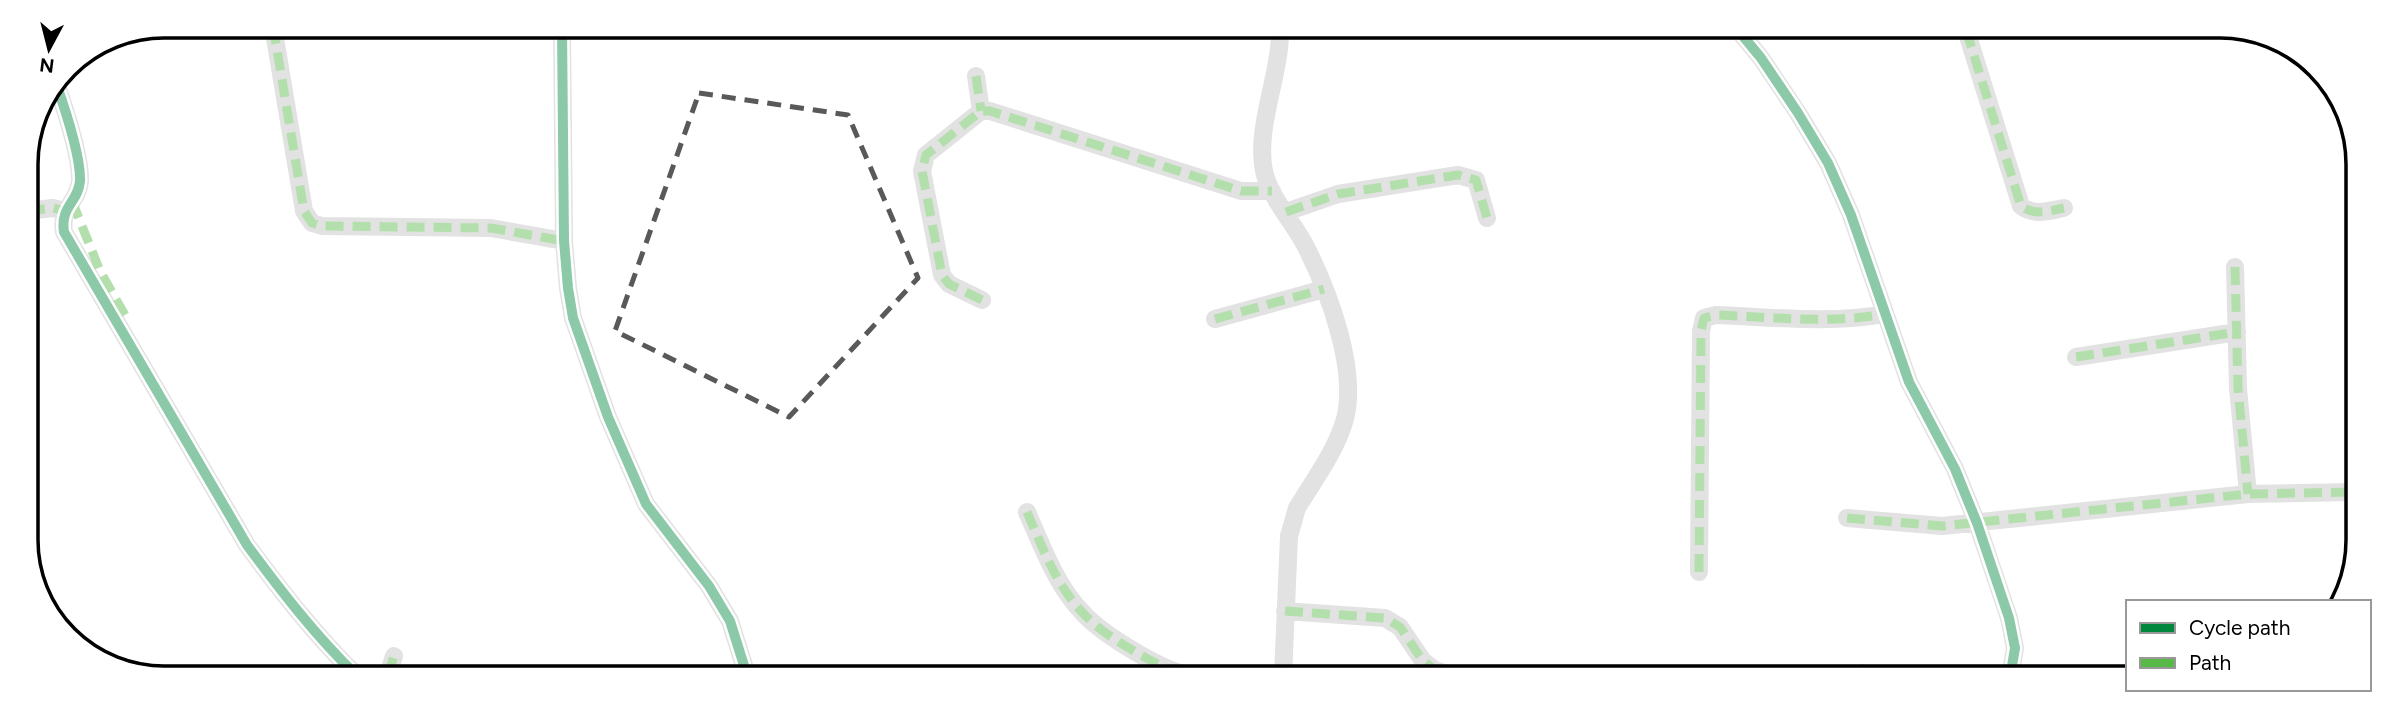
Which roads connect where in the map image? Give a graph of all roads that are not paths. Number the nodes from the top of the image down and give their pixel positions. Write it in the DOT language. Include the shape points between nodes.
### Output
graph roads {
  1 [pos="1280,38"];
  2 [pos="1746,38"];
  3 [pos="1969,38"];
  4 [pos="275,39"];
  5 [pos="562,39"];
  6 [pos="976,76"];
  7 [pos="60,94"];
  8 [pos="981,111"];
  9 [pos="1272,191"];
  10 [pos="2064,208"];
  11 [pos="39,210"];
  12 [pos="65,211"];
  13 [pos="1286,212"];
  14 [pos="1486,218"];
  15 [pos="564,241"];
  16 [pos="2235,267"];
  17 [pos="1324,289"];
  18 [pos="982,300"];
  19 [pos="1885,314"];
  20 [pos="1215,319"];
  21 [pos="2237,332"];
  22 [pos="2076,357"];
  23 [pos="2346,492"];
  24 [pos="2248,494"];
  25 [pos="1027,512"];
  26 [pos="1847,518"];
  27 [pos="1977,523"];
  28 [pos="1699,572"];
  29 [pos="1285,611"];
  30 [pos="394,656"];
  31 [pos="347,666"];
  32 [pos="391,666"];
  33 [pos="744,666"];
  34 [pos="1160,666"];
  35 [pos="1283,666"];
  36 [pos="1430,666"];
  37 [pos="2012,666"];
  1 -- 9 [label="street" via="1262,145"];
  2 -- 19 [label="street" via="1828,163"];
  3 -- 10 [label="street" via="2021,206 2038,213"];
  4 -- 15 [label="street" via="304,211 312,222 322,226 491,228"];
  5 -- 15 [label="street"];
  6 -- 8 [label="street"];
  7 -- 12 [label="street" via="79,172 77,191"];
  8 -- 9 [label="street" via="1241,191"];
  8 -- 18 [label="street" via="926,155 922,171 942,275 949,284"];
  9 -- 13 [label="street"];
  11 -- 12 [label="street"];
  12 -- 31 [label="street" via="62,220 68,241 247,545 282,593"];
  13 -- 14 [label="street" via="1338,194 1458,175 1476,180"];
  13 -- 17 [label="street"];
  15 -- 33 [label="street" via="573,318 608,417 646,504 730,621"];
  16 -- 21 [label="street"];
  17 -- 20 [label="street"];
  17 -- 29 [label="street" via="1345,364 1347,404 1339,435 1293,520"];
  19 -- 27 [label="street" via="1909,382 1955,469"];
  19 -- 28 [label="street" via="1828,320 1704,318"];
  21 -- 22 [label="street"];
  21 -- 24 [label="street"];
  23 -- 24 [label="street"];
  24 -- 27 [label="street"];
  25 -- 34 [label="street" via="1054,571 1082,612 1123,645"];
  26 -- 27 [label="street" via="1942,526"];
  27 -- 37 [label="street" via="2008,618 2015,648"];
  29 -- 35 [label="street"];
  29 -- 36 [label="street" via="1385,618 1400,627"];
  30 -- 32 [label="street"];
}
